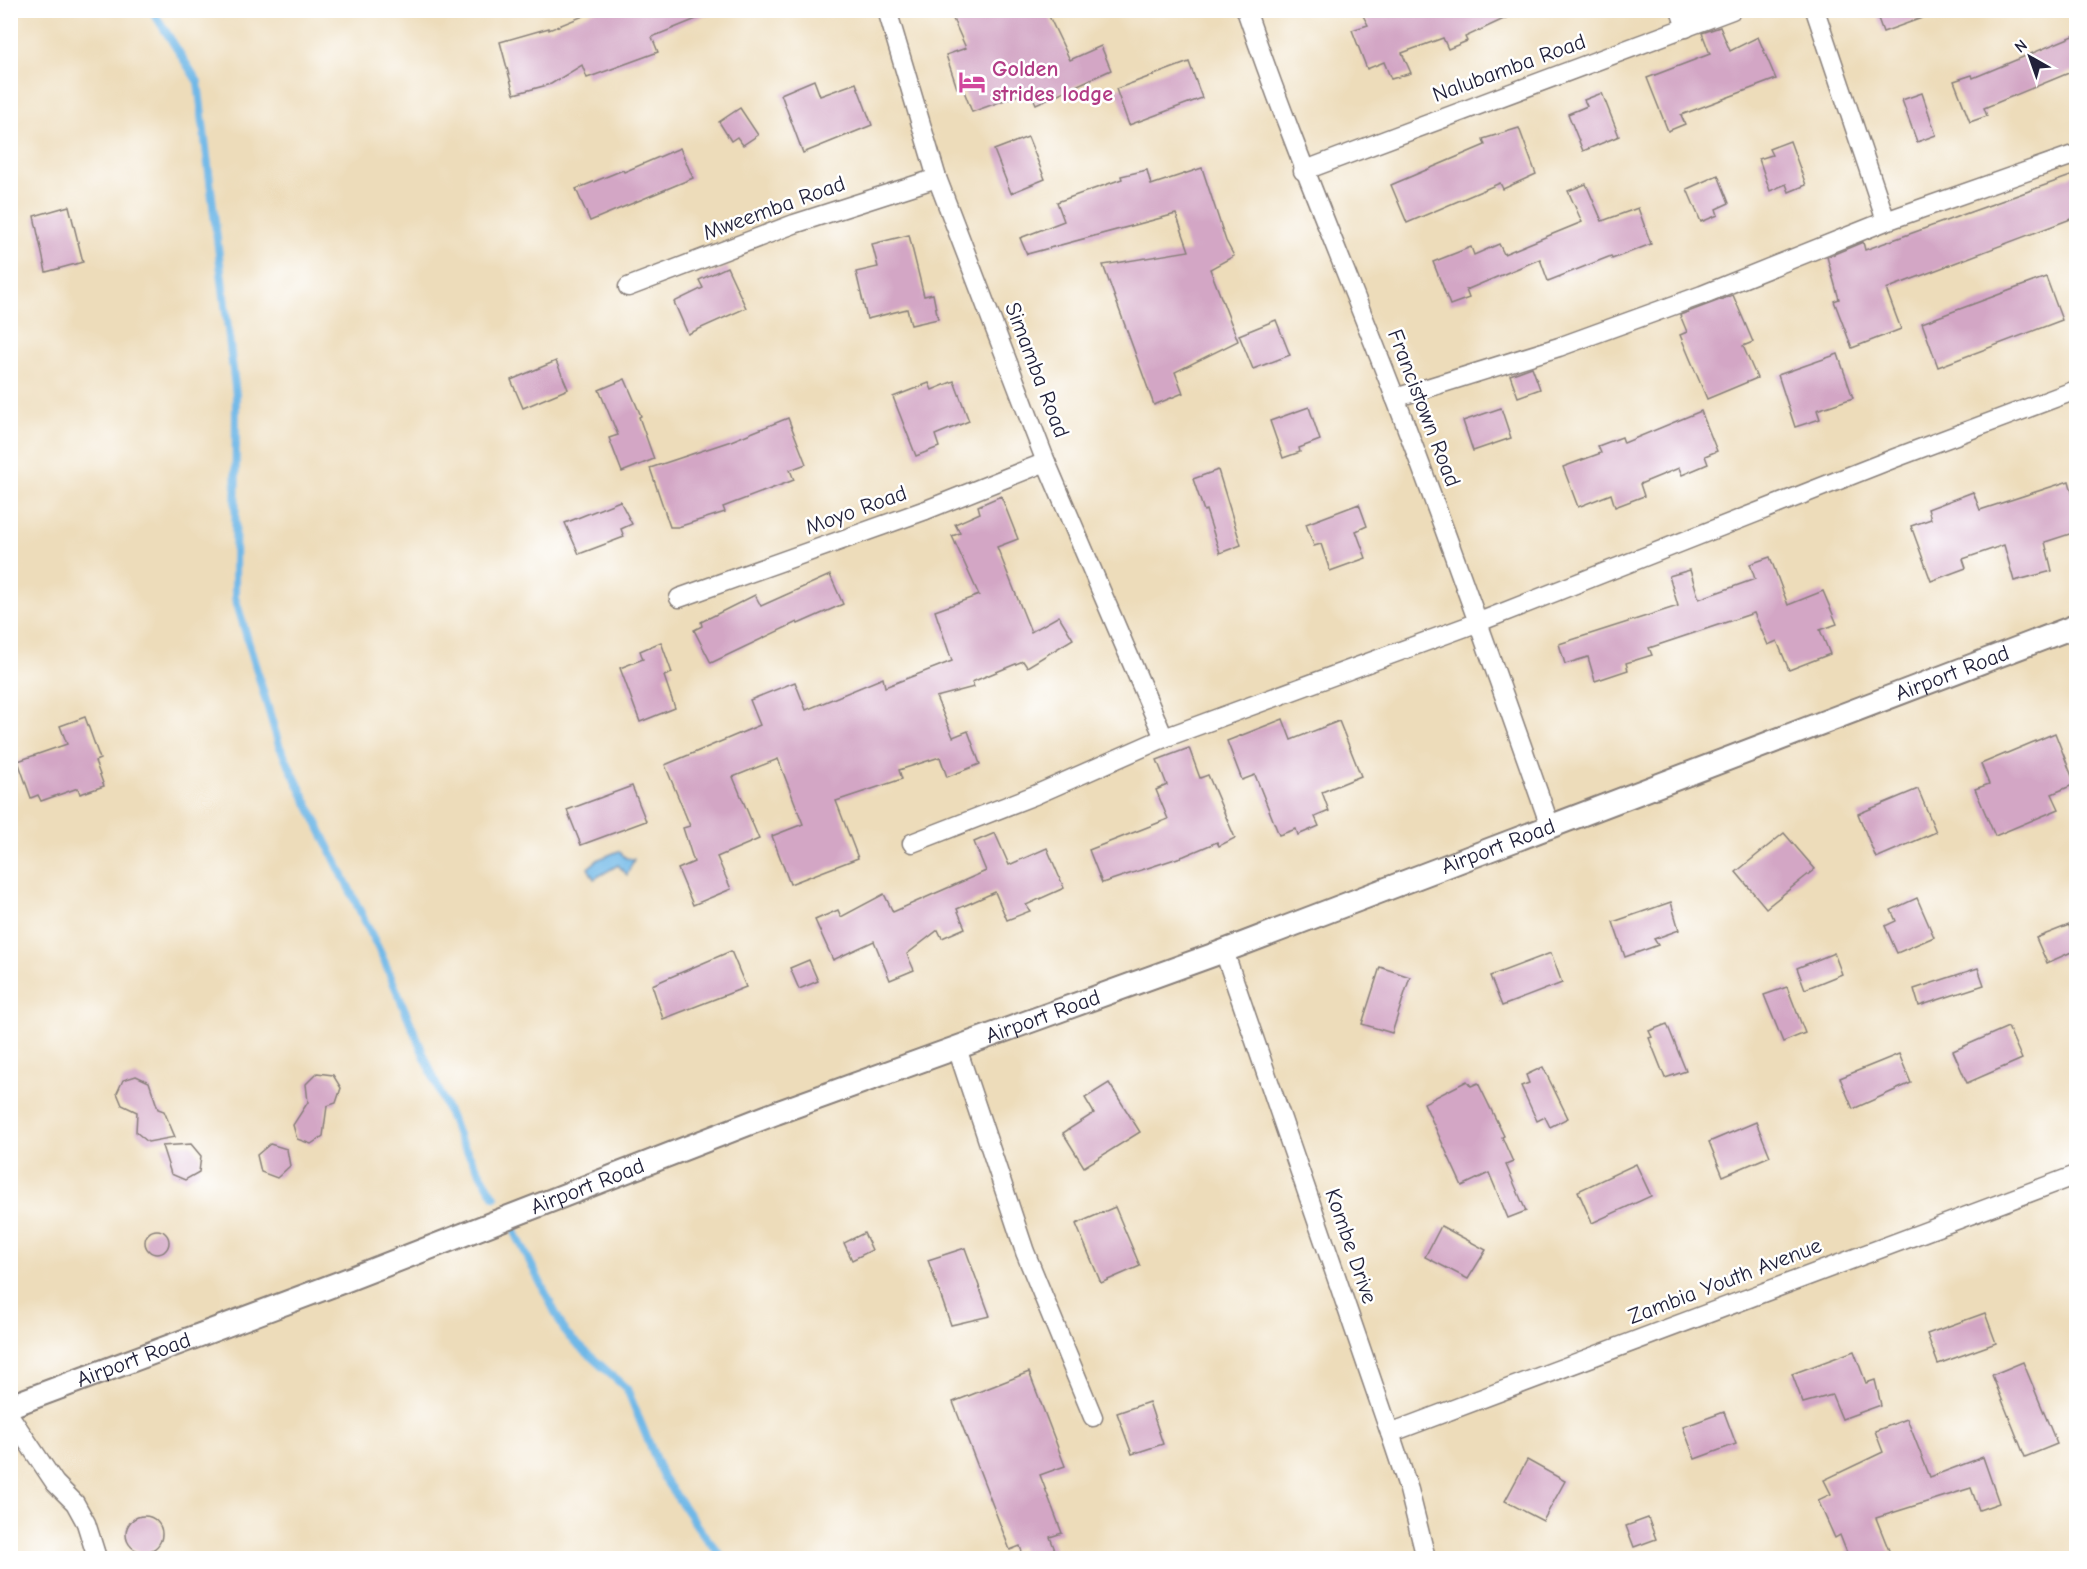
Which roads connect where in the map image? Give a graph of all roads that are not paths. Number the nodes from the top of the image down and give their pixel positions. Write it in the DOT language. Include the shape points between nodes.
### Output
graph roads {
  1 [pos="887,10"];
  2 [pos="1246,10"];
  3 [pos="1680,10"];
  4 [pos="1732,10"];
  5 [pos="1815,10"];
  6 [pos="1686,28"];
  7 [pos="2076,154"];
  8 [pos="1303,171"];
  9 [pos="937,178"];
  10 [pos="1886,221"];
  11 [pos="628,287"];
  12 [pos="2076,390"];
  13 [pos="1395,398"];
  14 [pos="1046,462"];
  15 [pos="679,598"];
  16 [pos="1479,622"];
  17 [pos="2076,626"];
  18 [pos="1164,738"];
  19 [pos="1550,826"];
  20 [pos="912,843"];
  21 [pos="1224,951"];
  22 [pos="957,1048"];
  23 [pos="2076,1175"];
  24 [pos="10,1406"];
  25 [pos="10,1416"];
  26 [pos="1093,1416"];
  27 [pos="1390,1433"];
  28 [pos="97,1558"];
  29 [pos="1426,1558"];
  1 -- 9 [label="street, Simamba Road"];
  2 -- 8 [label="street, Francistown Road"];
  3 -- 6 [label="street"];
  4 -- 6 [label="street, Nalubamba Road"];
  5 -- 10 [label="street"];
  6 -- 8 [label="street, Nalubamba Road"];
  7 -- 10 [label="street"];
  8 -- 13 [label="street, Francistown Road"];
  9 -- 11 [label="street, Mweemba Road" via="794,224"];
  9 -- 14 [label="street, Simamba Road"];
  10 -- 13 [label="street" via="1691,299"];
  12 -- 16 [label="street"];
  13 -- 16 [label="street, Francistown Road"];
  14 -- 15 [label="street, Moyo Road" via="926,510"];
  14 -- 18 [label="street, Simamba Road"];
  16 -- 18 [label="street"];
  16 -- 19 [label="street, Francistown Road"];
  17 -- 19 [label="street, Airport Road"];
  18 -- 20 [label="street" via="1035,795"];
  19 -- 21 [label="street, Airport Road"];
  21 -- 22 [label="street, Airport Road"];
  21 -- 27 [label="street, Kombe Drive"];
  22 -- 24 [label="street, Airport Road"];
  22 -- 26 [label="street" via="1025,1252"];
  23 -- 27 [label="street, Zambia Youth Avenue"];
  25 -- 28 [label="street" via="55,1484 75,1503"];
  27 -- 29 [label="street, Kombe Drive"];
}
